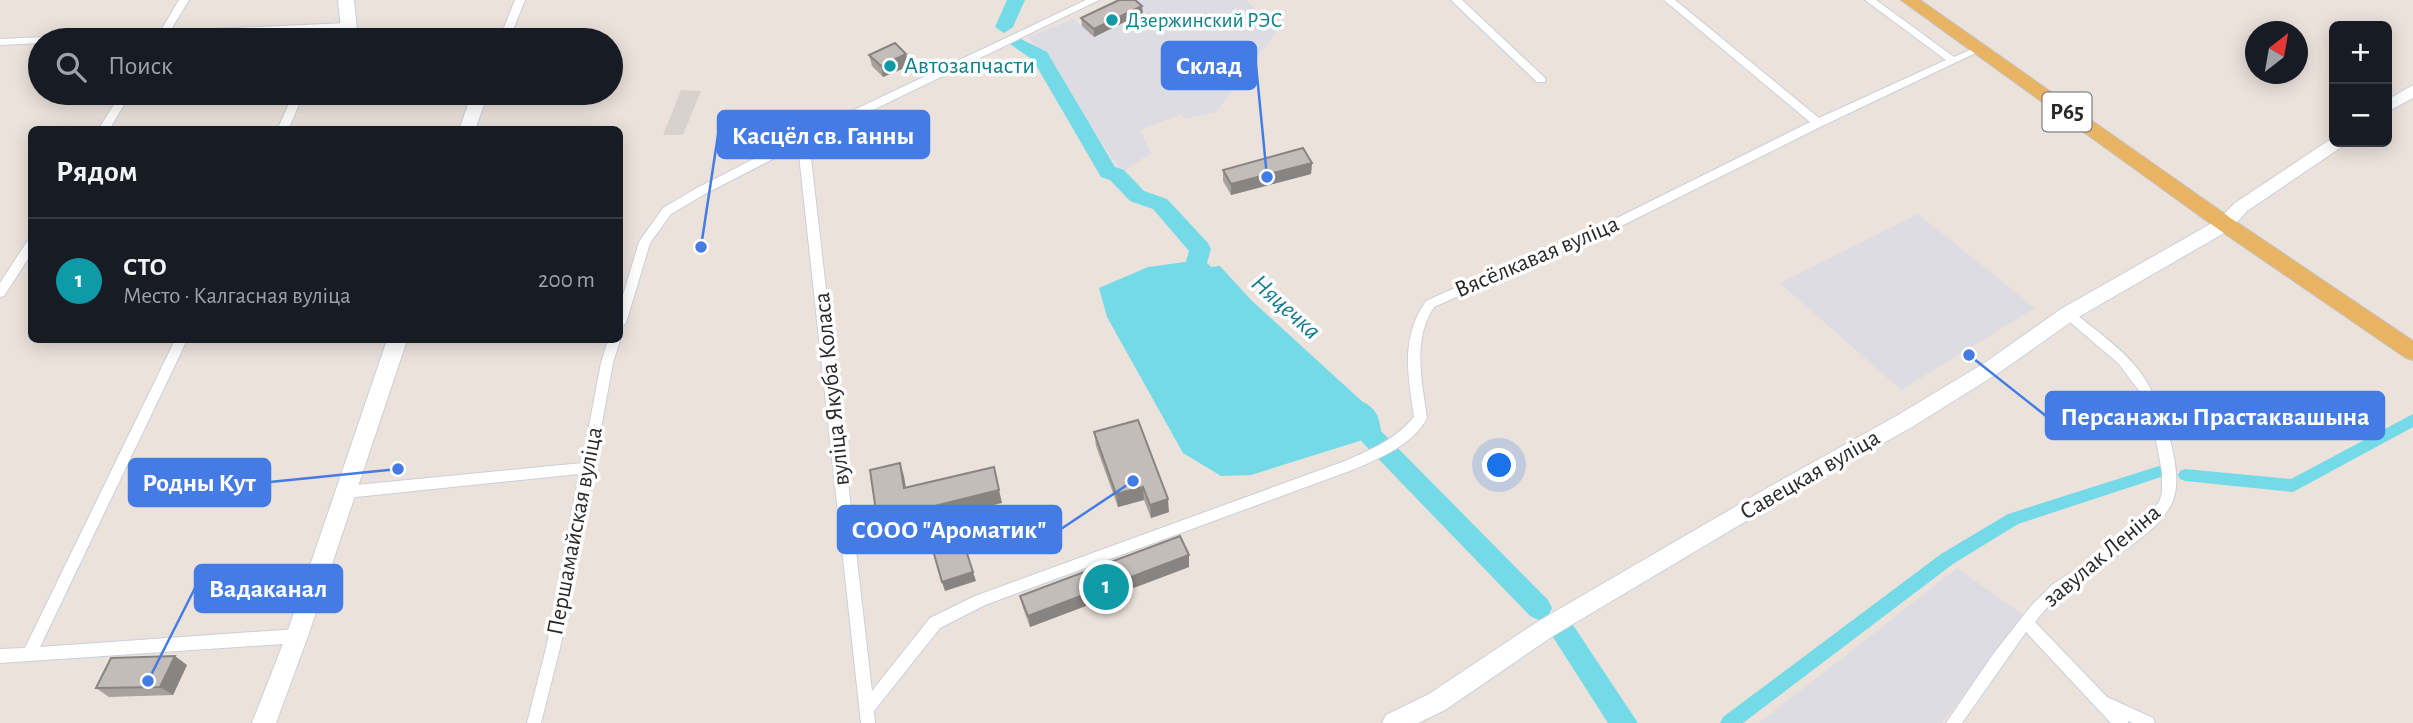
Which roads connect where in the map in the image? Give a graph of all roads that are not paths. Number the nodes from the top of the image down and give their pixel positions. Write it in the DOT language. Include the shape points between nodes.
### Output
graph roads {
  1 [pos="184,0"];
  2 [pos="346,0"];
  3 [pos="520,0"];
  4 [pos="1094,0"];
  5 [pos="1456,0"];
  6 [pos="1669,0"];
  7 [pos="1870,0"];
  8 [pos="1909,0"];
  9 [pos="167,28"];
  10 [pos="349,28"];
  11 [pos="509,28"];
  12 [pos="28,41"];
  13 [pos="0,42"];
  14 [pos="1979,50"];
  15 [pos="1953,61"];
  16 [pos="1541,80"];
  17 [pos="2413,90"];
  18 [pos="2392,104"];
  19 [pos="119,105"];
  20 [pos="293,105"];
  21 [pos="476,105"];
  22 [pos="1818,123"];
  23 [pos="106,126"];
  24 [pos="284,126"];
  25 [pos="468,126"];
  26 [pos="803,139"];
  27 [pos="2330,147"];
  28 [pos="2225,224"];
  29 [pos="28,251"];
  30 [pos="0,293"];
  31 [pos="623,313"];
  32 [pos="2068,314"];
  33 [pos="180,343"];
  34 [pos="396,343"];
  35 [pos="613,343"];
  36 [pos="2413,352"];
  37 [pos="587,468"];
  38 [pos="346,492"];
  39 [pos="2026,622"];
  40 [pos="297,636"];
  41 [pos="29,654"];
  42 [pos="0,656"];
  43 [pos="2104,702"];
  44 [pos="867,717"];
  45 [pos="264,723"];
  46 [pos="534,723"];
  47 [pos="1394,723"];
  48 [pos="1953,723"];
  49 [pos="2121,723"];
  50 [pos="2148,723"];
  1 -- 9 [label="street"];
  2 -- 10 [label="street"];
  3 -- 11 [label="street"];
  4 -- 26 [label="street"];
  5 -- 16 [label="street"];
  6 -- 22 [label="street"];
  7 -- 15 [label="street"];
  8 -- 14 [label="main road, Р65"];
  12 -- 13 [label="street"];
  14 -- 15 [label="street, Вясёлкавая вуліца"];
  14 -- 28 [label="main road, Р65"];
  15 -- 22 [label="street, Вясёлкавая вуліца"];
  17 -- 18 [label="street"];
  19 -- 23 [label="street"];
  20 -- 24 [label="street"];
  21 -- 25 [label="street"];
  22 -- 44 [label="street, Вясёлкавая вуліца" via="1589,237 1430,304 1414,331 1421,418 1391,447 1350,466 979,600 935,623"];
  26 -- 31 [label="street" via="667,211 645,242"];
  26 -- 44 [label="street, вуліца Якуба Коласа"];
  27 -- 28 [label="street, Савецкая вуліца" via="2241,207"];
  28 -- 32 [label="street, Савецкая вуліца"];
  28 -- 36 [label="main road, Р65"];
  29 -- 30 [label="street"];
  32 -- 39 [label="street, завулак Леніна" via="2119,357 2145,387 2160,423 2170,490 2157,515 2051,594"];
  32 -- 47 [label="street, Савецкая вуліца" via="1905,421 1580,609 1437,702"];
  33 -- 41 [label="street"];
  34 -- 38 [label="street"];
  35 -- 37 [label="street, Першамайская вуліца"];
  37 -- 38 [label="street"];
  37 -- 46 [label="street, Першамайская вуліца"];
  38 -- 40 [label="street"];
  39 -- 43 [label="street"];
  39 -- 48 [label="street, завулак Леніна"];
  40 -- 41 [label="street"];
  40 -- 45 [label="street"];
  41 -- 42 [label="street"];
  43 -- 49 [label="street"];
  43 -- 50 [label="street"];
}
